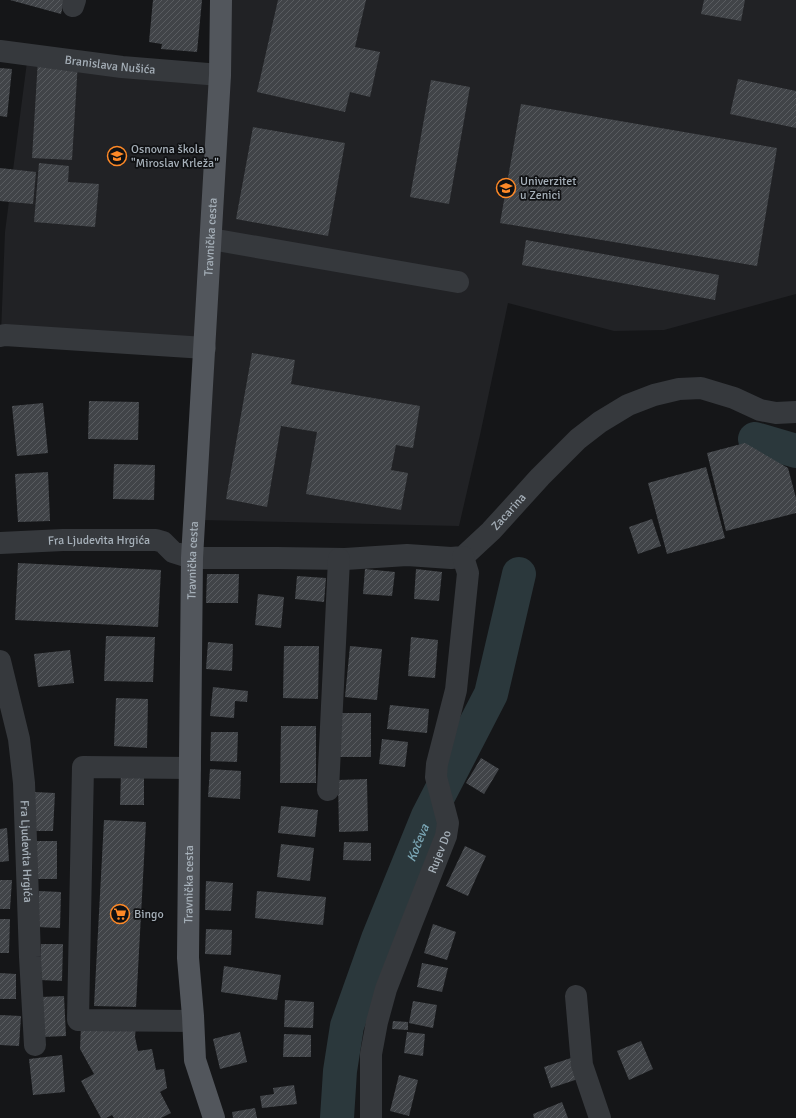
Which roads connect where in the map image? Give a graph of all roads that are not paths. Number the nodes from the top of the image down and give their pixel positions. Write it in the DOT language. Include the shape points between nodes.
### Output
graph roads {
  1 [pos="221,0"];
  2 [pos="0,51"];
  3 [pos="220,75"];
  4 [pos="211,239"];
  5 [pos="458,282"];
  6 [pos="0,336"];
  7 [pos="205,348"];
  8 [pos="796,412"];
  9 [pos="0,543"];
  10 [pos="463,557"];
  11 [pos="192,558"];
  12 [pos="339,559"];
  13 [pos="0,661"];
  14 [pos="190,768"];
  15 [pos="328,790"];
  16 [pos="576,996"];
  17 [pos="193,1021"];
  18 [pos="35,1045"];
  19 [pos="214,1118"];
  20 [pos="371,1118"];
  21 [pos="600,1118"];
  1 -- 3 [label="main road, Travnička cesta"];
  2 -- 3 [label="street, Branislava Nušića" via="122,67"];
  3 -- 4 [label="main road, Travnička cesta"];
  4 -- 5 [label="street"];
  4 -- 7 [label="main road, Travnička cesta"];
  6 -- 7 [label="street"];
  7 -- 11 [label="main road, Travnička cesta"];
  8 -- 10 [label="street, Zacarina" via="776,413 760,410 734,398 701,388 679,389 628,405 578,439"];
  9 -- 11 [label="street, Fra Ljudevita Hrgića" via="156,540 163,542 173,552"];
  10 -- 12 [label="street" via="407,555"];
  10 -- 20 [label="street, Rujev Do" via="468,573 456,690 436,777 448,823 446,836 386,989 371,1054"];
  11 -- 12 [label="street"];
  11 -- 14 [label="main road, Travnička cesta"];
  12 -- 15 [label="street"];
  13 -- 18 [label="street, Fra Ljudevita Hrgića" via="19,739 24,783"];
  14 -- 17 [label="main road, Travnička cesta" via="188,958"];
  14 -- 17 [label="street" via="83,767 78,1020"];
  16 -- 21 [label="street" via="582,1065"];
  17 -- 19 [label="main road, Travnička cesta" via="195,1060"];
}
